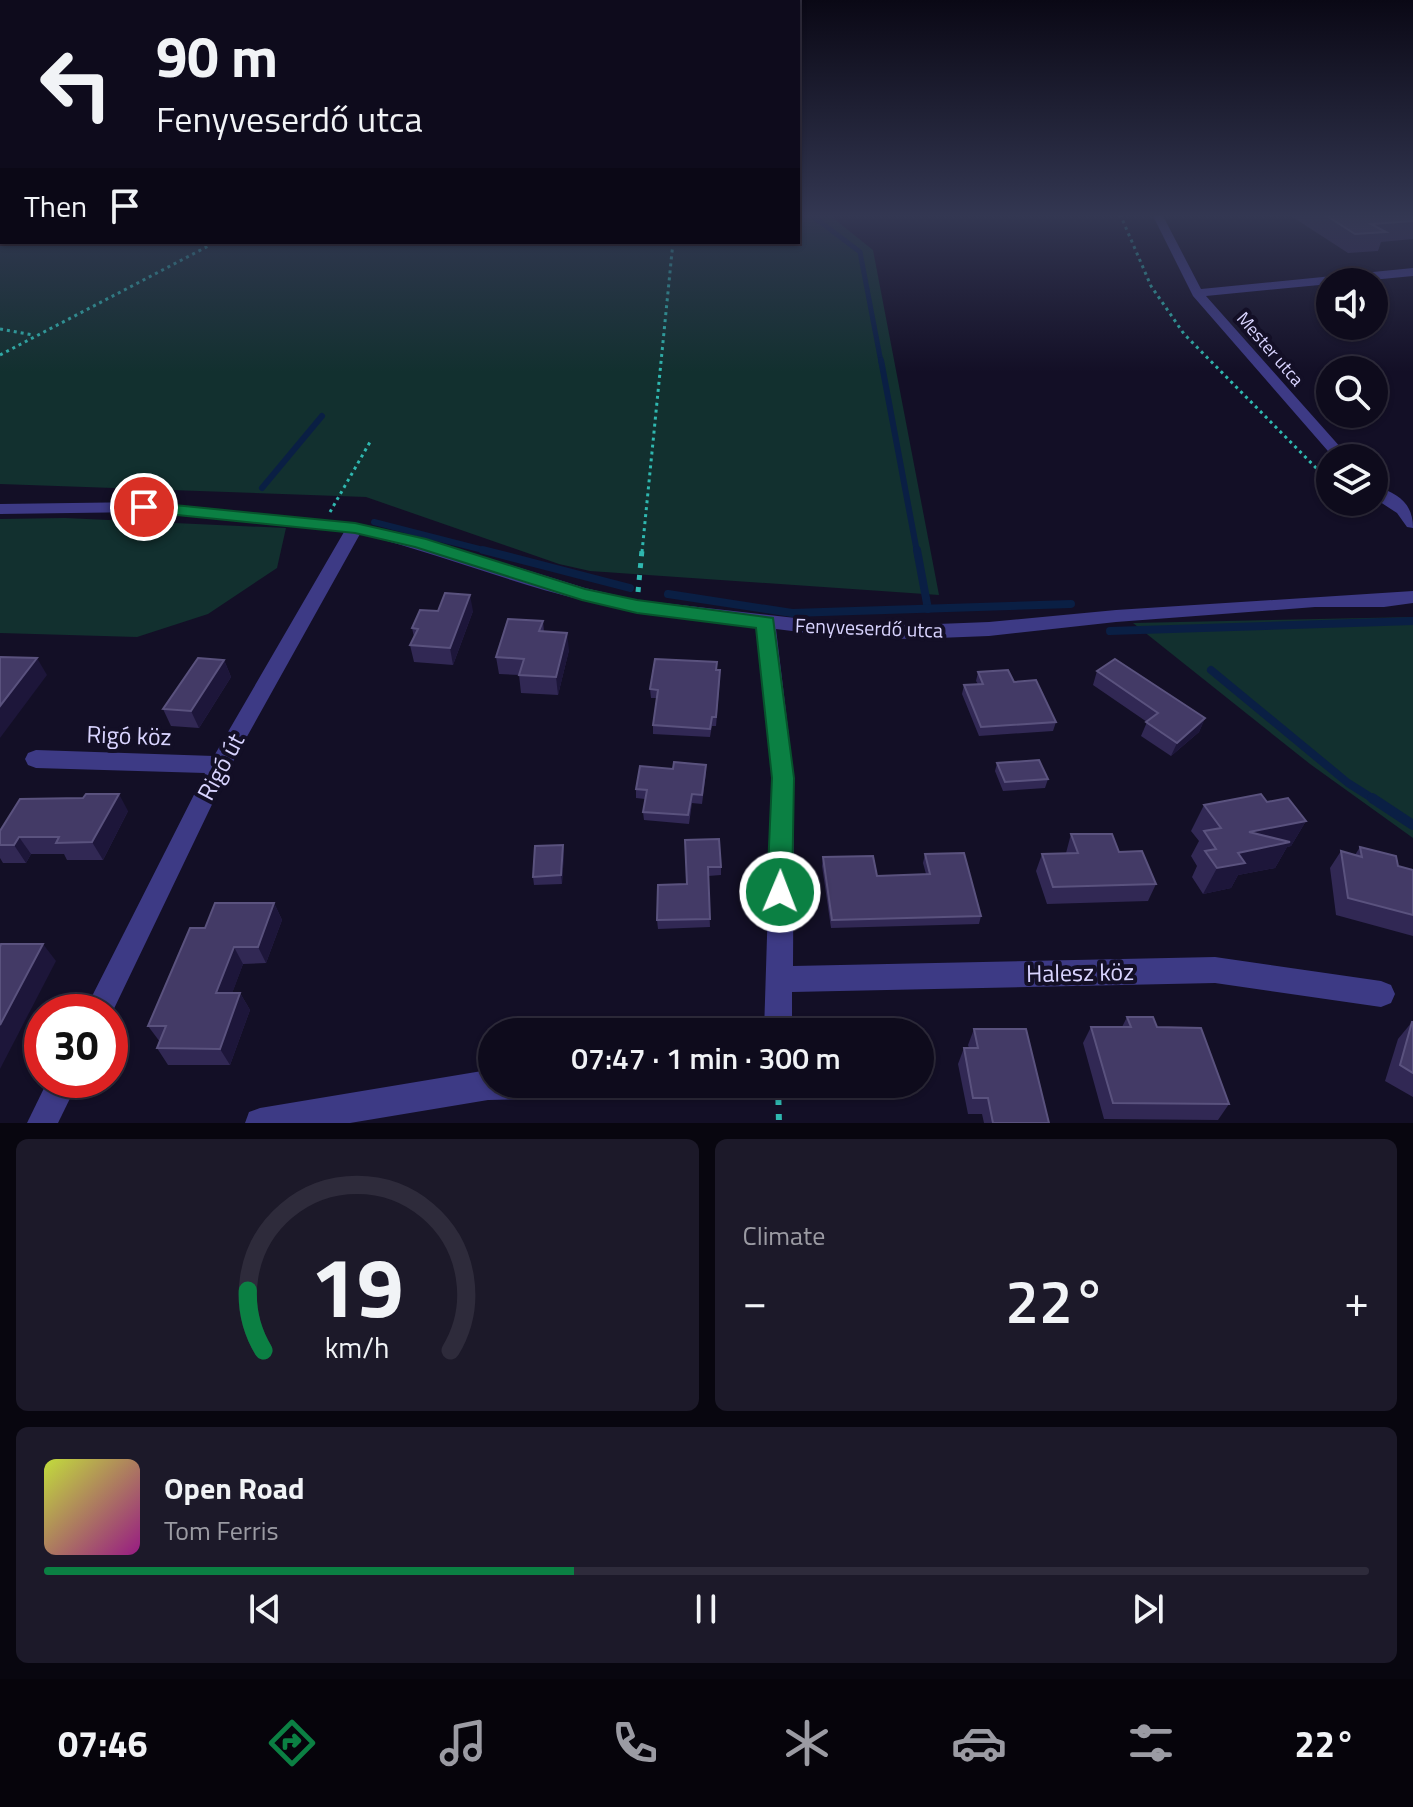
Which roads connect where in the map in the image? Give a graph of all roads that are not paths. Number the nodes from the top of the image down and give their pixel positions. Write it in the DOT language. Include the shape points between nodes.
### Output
graph roads {
  1 [pos="1184,266"];
  2 [pos="1413,272"];
  3 [pos="1197,293"];
  4 [pos="1330,444"];
  5 [pos="1388,500"];
  6 [pos="0,509"];
  7 [pos="1413,523"];
  8 [pos="355,528"];
  9 [pos="1413,597"];
  10 [pos="766,623"];
  11 [pos="36,759"];
  12 [pos="220,765"];
  13 [pos="778,979"];
  14 [pos="107,994"];
  15 [pos="1381,994"];
  16 [pos="778,1018"];
  17 [pos="478,1087"];
  18 [pos="55,1098"];
  19 [pos="42,1123"];
  20 [pos="260,1123"];
  1 -- 3 [label="street, Mester utca"];
  2 -- 3 [label="street"];
  3 -- 4 [label="street, Mester utca"];
  5 -- 7 [label="street"];
  6 -- 8 [label="street, Fenyveserdő utca" via="144,507"];
  8 -- 10 [label="street, Fenyveserdő utca" via="582,594"];
  8 -- 12 [label="street, Rigó út"];
  9 -- 10 [label="street, Fenyveserdő utca" via="912,632"];
  10 -- 13 [label="street" via="783,778"];
  11 -- 12 [label="street, Rigó köz"];
  12 -- 14 [label="street, Rigó út"];
  13 -- 15 [label="street, Halesz köz" via="1215,970"];
  13 -- 16 [label="street"];
  17 -- 20 [label="street"];
  18 -- 19 [label="street"];
}
